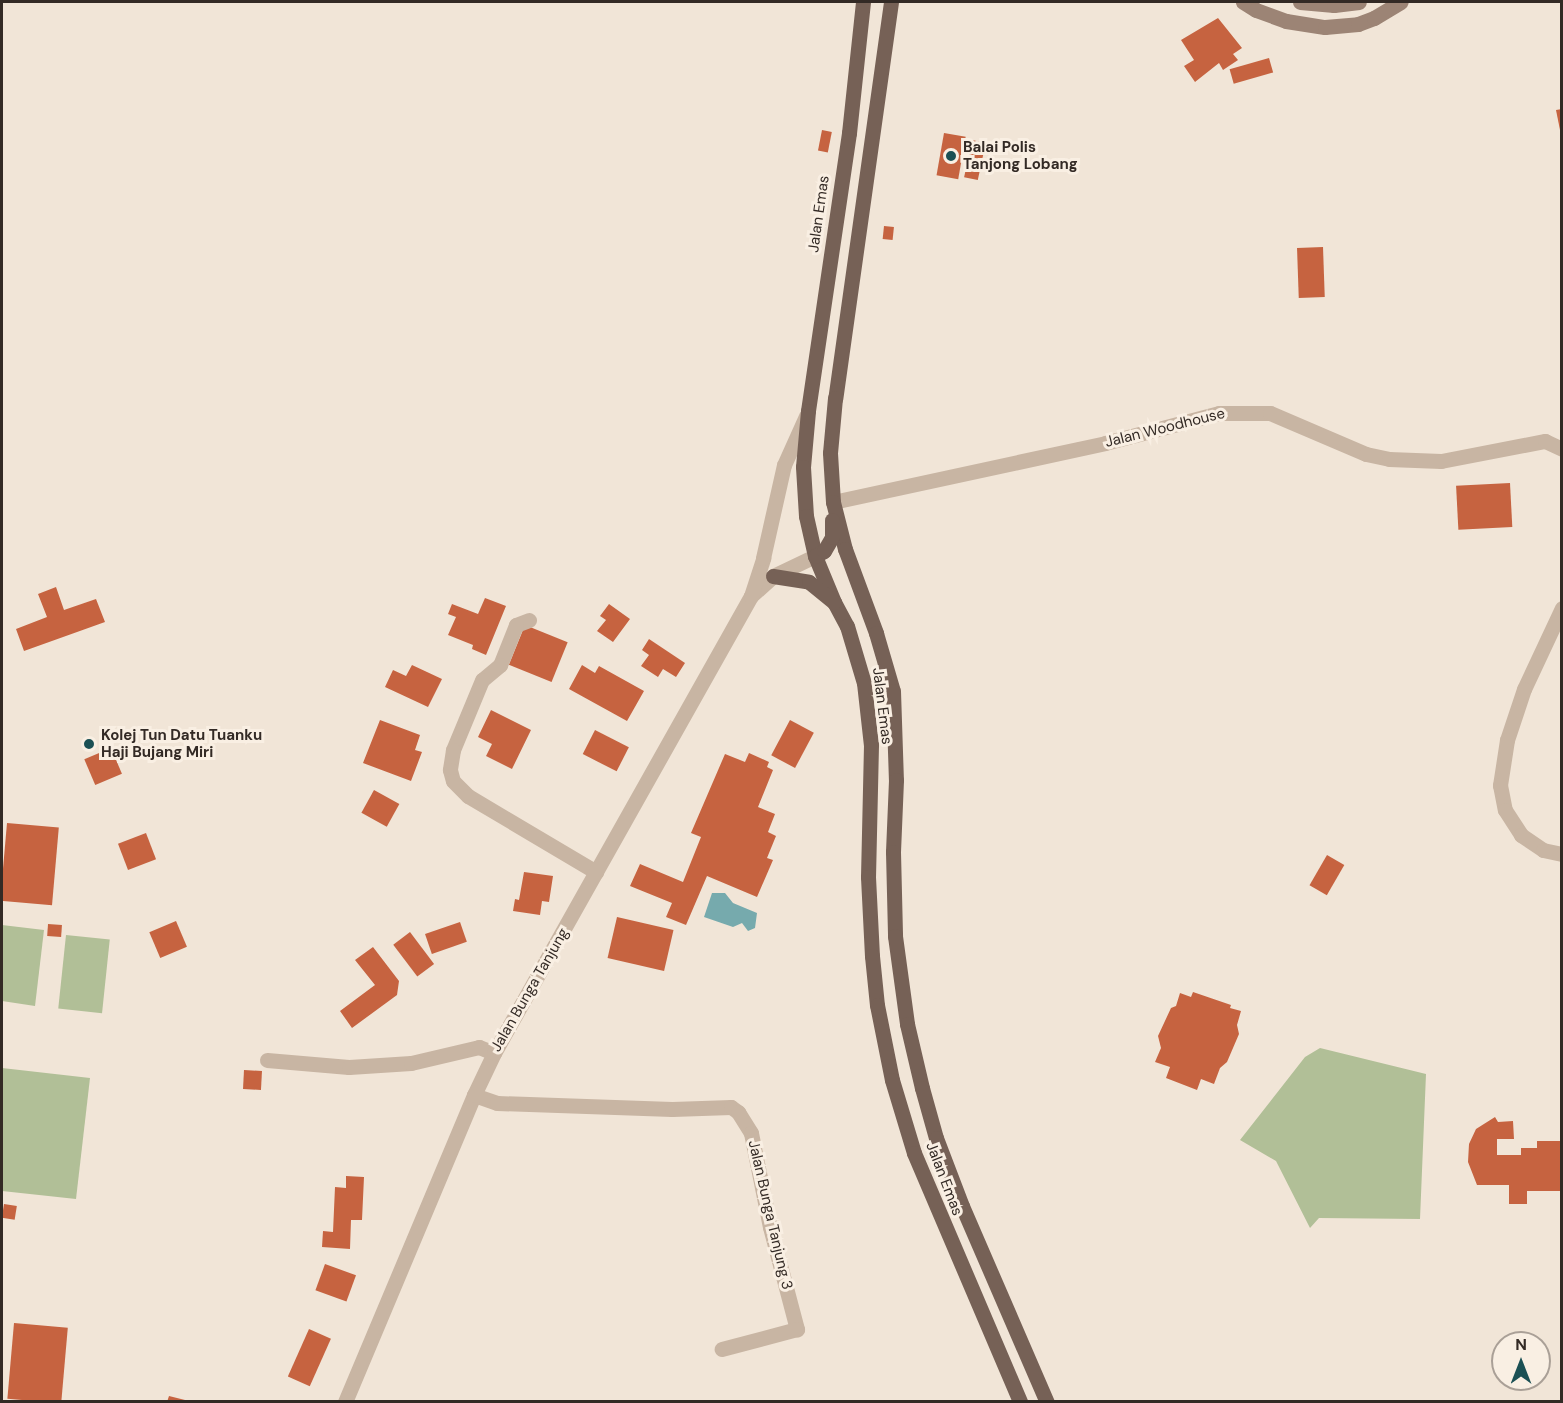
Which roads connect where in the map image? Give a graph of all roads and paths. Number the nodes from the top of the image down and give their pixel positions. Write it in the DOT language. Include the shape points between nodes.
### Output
graph roads {
  1 [pos="863,2"];
  2 [pos="891,2"];
  3 [pos="1242,2"];
  4 [pos="1300,2"];
  5 [pos="1359,2"];
  6 [pos="1401,2"];
  7 [pos="808,411"];
  8 [pos="1562,449"];
  9 [pos="833,502"];
  10 [pos="815,556"];
  11 [pos="773,576"];
  12 [pos="751,596"];
  13 [pos="834,602"];
  14 [pos="1562,608"];
  15 [pos="529,620"];
  16 [pos="1562,854"];
  17 [pos="596,872"];
  18 [pos="494,1053"];
  19 [pos="267,1060"];
  20 [pos="474,1095"];
  21 [pos="722,1349"];
  22 [pos="345,1401"];
  23 [pos="1020,1401"];
  24 [pos="1047,1401"];
  1 -- 7 [label="main road, Jalan Emas" via="849,133"];
  2 -- 9 [label="main road, Jalan Emas" via="835,398 830,453"];
  3 -- 6 [label="street" via="1286,21 1325,27 1358,24"];
  4 -- 5 [label="street"];
  7 -- 10 [label="main road, Jalan Emas" via="803,467 806,516"];
  7 -- 12 [label="street" via="784,465"];
  8 -- 9 [label="street, Jalan Woodhouse" via="1545,441 1441,460 1389,459 1366,454 1270,413 1219,412 1105,443"];
  9 -- 10 [label="main road" via="832,537 824,551"];
  9 -- 24 [label="main road, Jalan Emas" via="893,691 895,936 907,1024 921,1088 962,1206"];
  10 -- 11 [label="street"];
  10 -- 13 [label="main road, Jalan Emas"];
  11 -- 12 [label="street"];
  11 -- 13 [label="main road" via="809,582"];
  12 -- 17 [label="street, Jalan Bunga Tanjung"];
  13 -- 23 [label="main road, Jalan Emas" via="856,652 868,714 872,956 892,1080 914,1153"];
  14 -- 16 [label="street" via="1524,689 1507,740 1500,785 1505,810 1521,835 1543,850"];
  15 -- 17 [label="street" via="516,625 500,665 482,680 453,750 450,770 453,781 468,796"];
  17 -- 18 [label="street, Jalan Bunga Tanjung"];
  18 -- 19 [label="street" via="479,1047 411,1063 360,1067"];
  18 -- 20 [label="street, Jalan Bunga Tanjung"];
  20 -- 21 [label="street, Jalan Bunga Tanjung 3" via="497,1103 672,1109 731,1107 738,1112 751,1133 798,1337"];
  20 -- 22 [label="street, Jalan Bunga Tanjung"];
}
